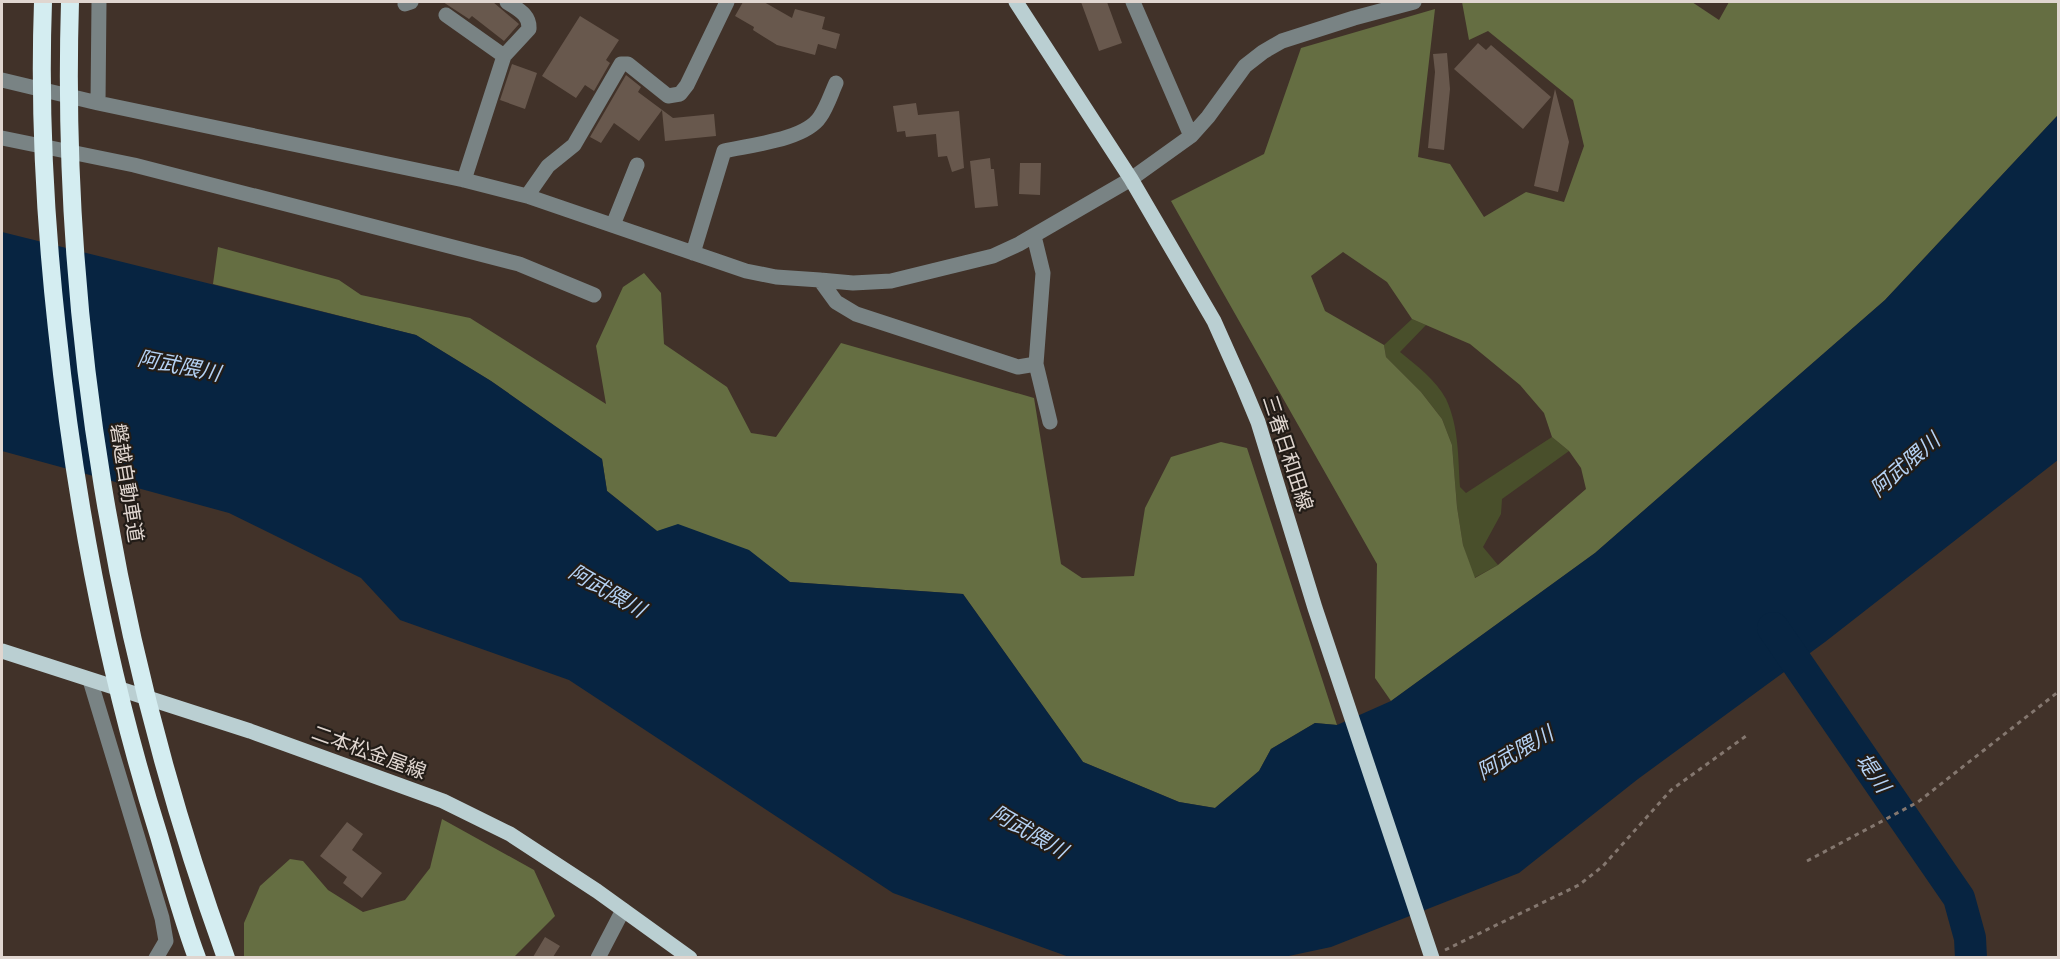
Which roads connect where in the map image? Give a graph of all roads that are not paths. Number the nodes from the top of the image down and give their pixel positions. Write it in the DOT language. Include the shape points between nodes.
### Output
graph roads {
  1 [pos="43,2"];
  2 [pos="70,2"];
  3 [pos="99,2"];
  4 [pos="507,2"];
  5 [pos="727,2"];
  6 [pos="1016,2"];
  7 [pos="1133,2"];
  8 [pos="1414,2"];
  9 [pos="446,15"];
  10 [pos="504,56"];
  11 [pos="2,80"];
  12 [pos="836,83"];
  13 [pos="98,103"];
  14 [pos="1191,136"];
  15 [pos="2,138"];
  16 [pos="637,165"];
  17 [pos="1131,179"];
  18 [pos="465,180"];
  19 [pos="527,196"];
  20 [pos="613,225"];
  21 [pos="1034,236"];
  22 [pos="693,253"];
  23 [pos="820,280"];
  24 [pos="594,295"];
  25 [pos="1036,364"];
  26 [pos="1050,422"];
  27 [pos="2,651"];
  28 [pos="90,680"];
  29 [pos="624,910"];
  30 [pos="195,951"];
  31 [pos="1435,955"];
  32 [pos="156,957"];
  33 [pos="226,957"];
  34 [pos="598,957"];
  35 [pos="690,957"];
  1 -- 30 [label="highway" via="43,147 48,232 62,380 81,512 128,730"];
  2 -- 33 [label="highway, 磐越自動車道" via="74,222 88,379 101,470 123,590 155,727 173,797"];
  3 -- 13 [label="street"];
  4 -- 10 [label="street" via="530,22 529,29"];
  5 -- 19 [label="street" via="680,94 668,96 628,64 621,64 574,145 548,166"];
  6 -- 17 [label="main road, 三春日和田線"];
  7 -- 14 [label="street"];
  8 -- 14 [label="street" via="1282,41 1263,52 1245,66"];
  9 -- 10 [label="street"];
  10 -- 18 [label="street"];
  11 -- 13 [label="street"];
  12 -- 22 [label="street" via="820,118 811,127 724,151"];
  13 -- 18 [label="street"];
  14 -- 17 [label="street"];
  15 -- 24 [label="street" via="134,165 519,264"];
  16 -- 20 [label="street"];
  17 -- 21 [label="street"];
  17 -- 31 [label="main road, 三春日和田線" via="1214,321 1258,422 1308,587"];
  18 -- 19 [label="street"];
  19 -- 20 [label="street"];
  20 -- 22 [label="street"];
  21 -- 23 [label="street" via="971,263 891,281"];
  21 -- 25 [label="street" via="1043,273"];
  22 -- 23 [label="street" via="746,272"];
  23 -- 25 [label="street" via="836,303 856,314 1018,367"];
  25 -- 26 [label="street"];
  27 -- 28 [label="main road, 二本松金屋線"];
  28 -- 29 [label="main road, 二本松金屋線" via="250,731 443,801 510,834"];
  28 -- 32 [label="street" via="162,918 166,941"];
  29 -- 34 [label="street"];
  29 -- 35 [label="main road, 二本松金屋線"];
}
